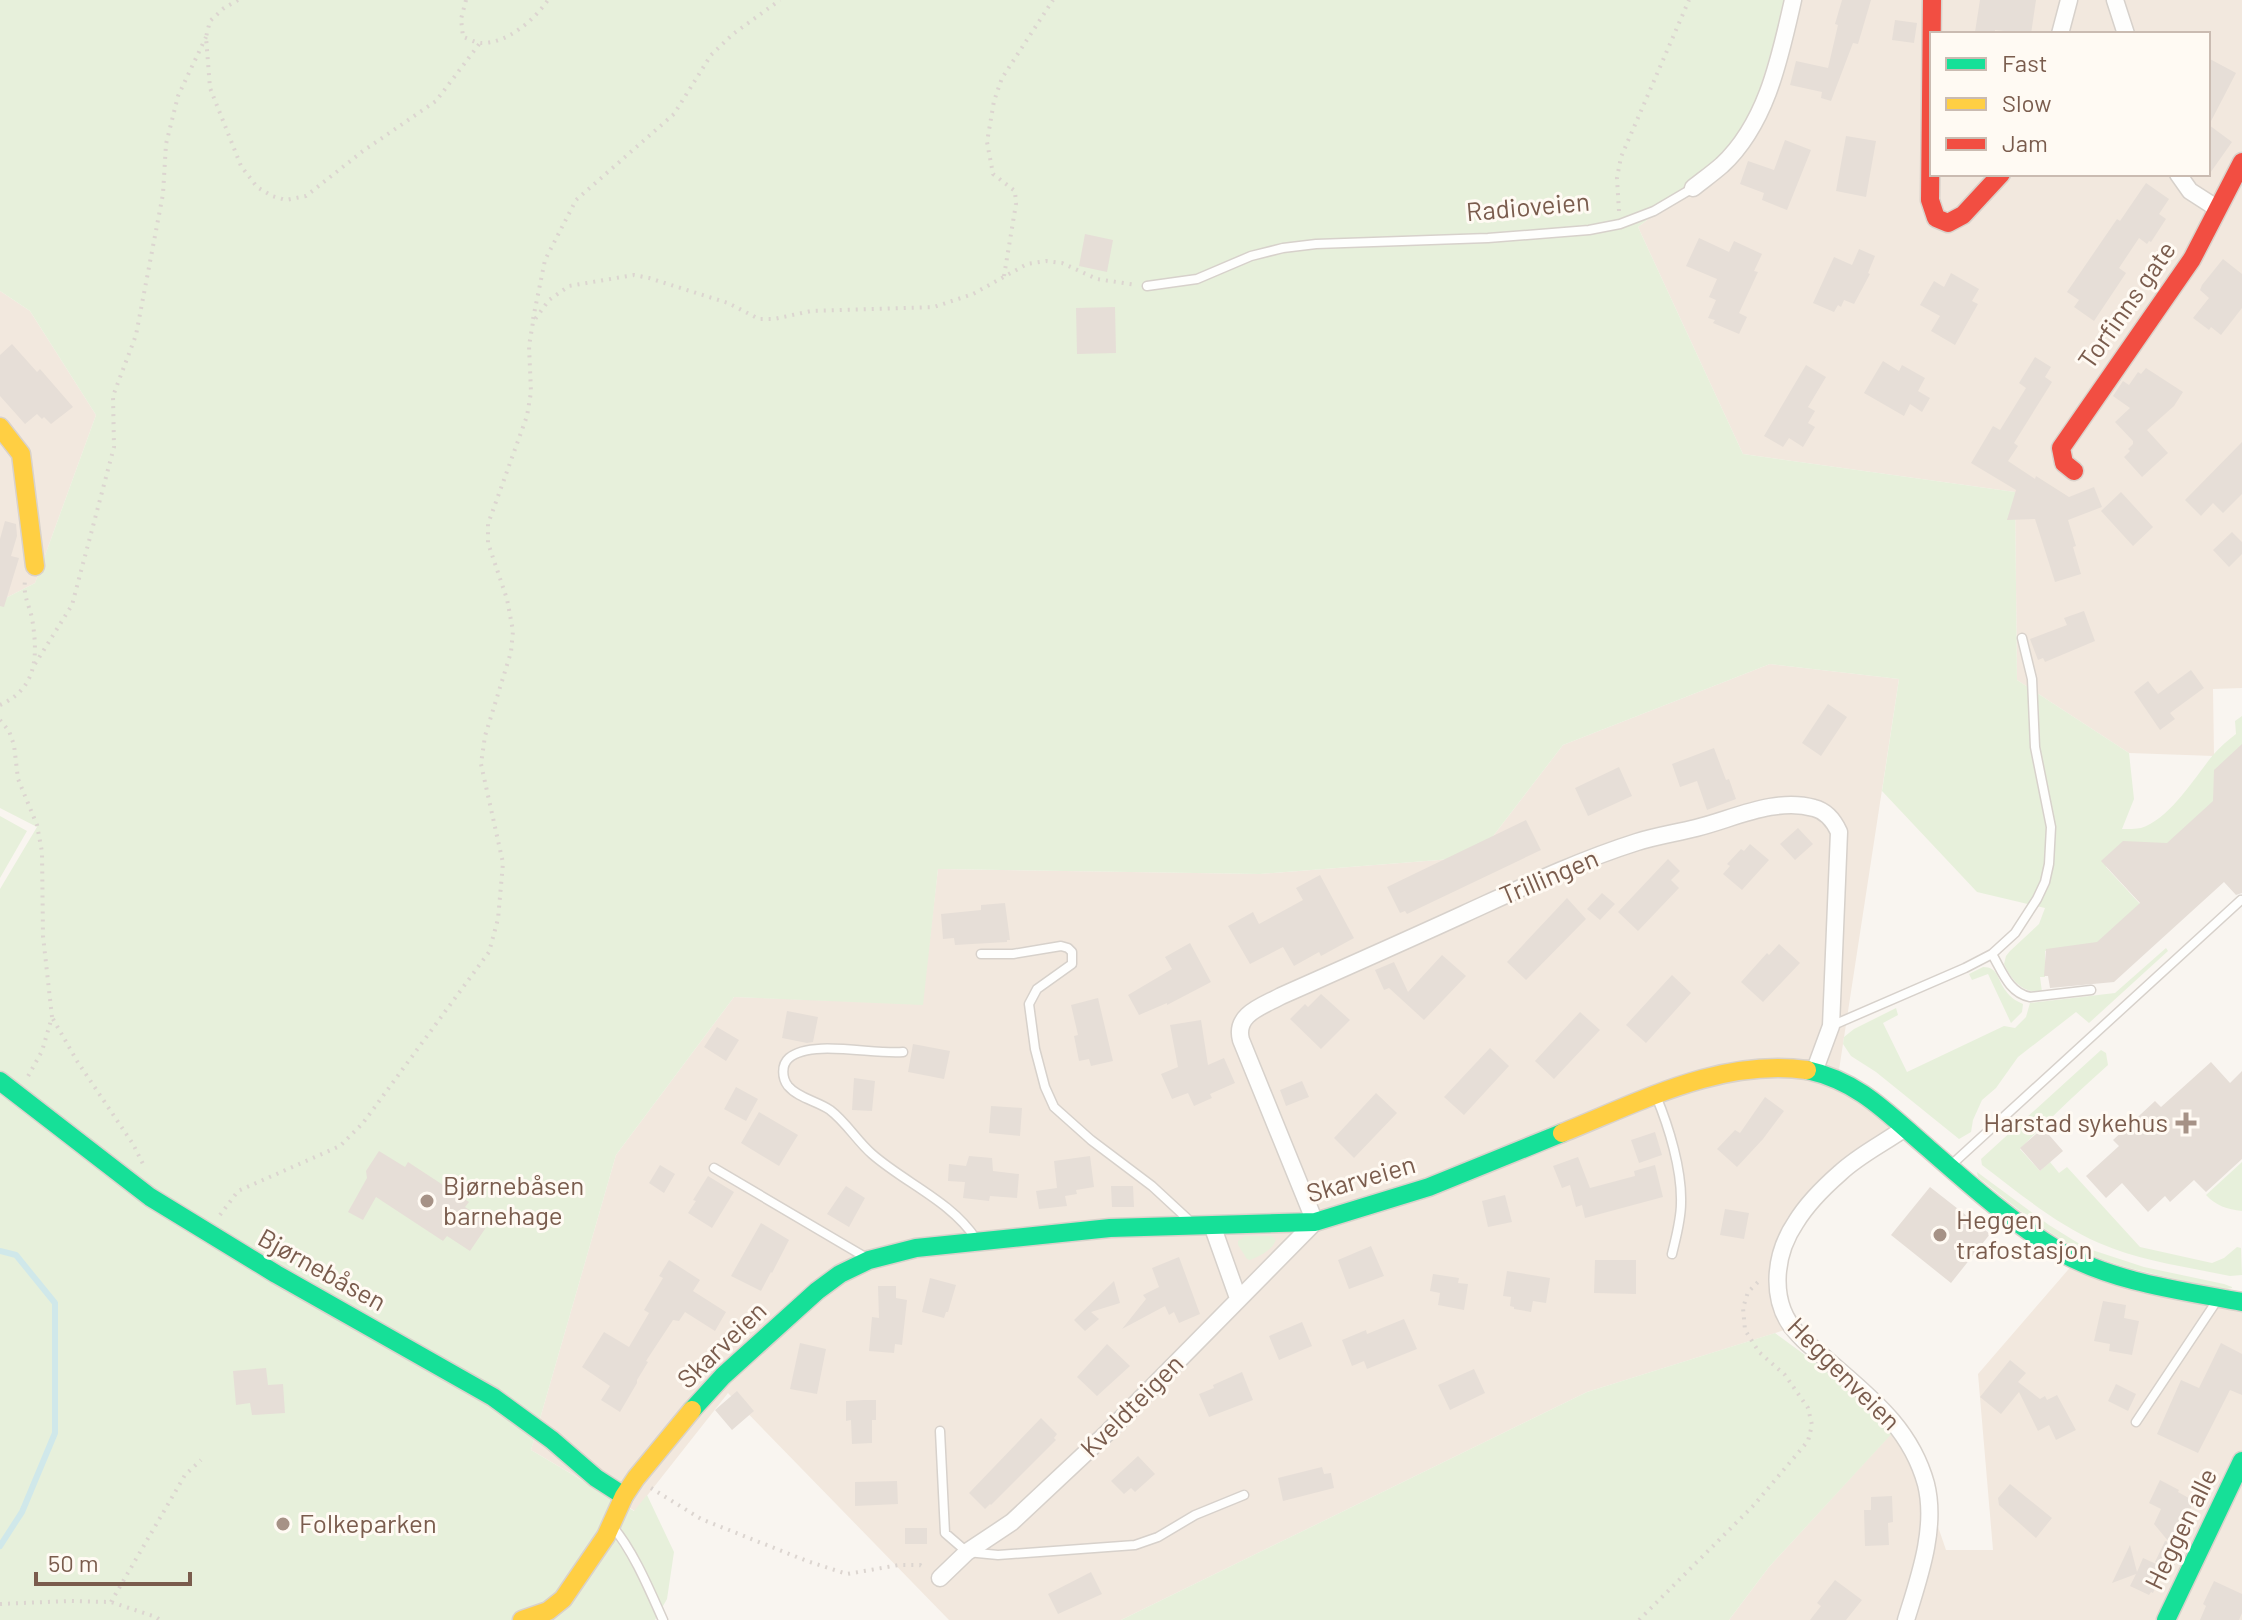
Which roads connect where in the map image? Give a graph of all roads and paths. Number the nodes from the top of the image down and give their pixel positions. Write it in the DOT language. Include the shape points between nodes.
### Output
graph roads {
  1 [pos="238,0"];
  2 [pos="466,0"];
  3 [pos="548,0"];
  4 [pos="780,0"];
  5 [pos="1053,0"];
  6 [pos="1689,0"];
  7 [pos="1793,0"];
  8 [pos="1932,0"];
  9 [pos="2069,0"];
  10 [pos="2115,0"];
  11 [pos="1932,32"];
  12 [pos="2061,32"];
  13 [pos="2125,32"];
  14 [pos="206,37"];
  15 [pos="480,43"];
  16 [pos="2242,162"];
  17 [pos="1930,176"];
  18 [pos="1999,176"];
  19 [pos="2179,176"];
  20 [pos="1693,188"];
  21 [pos="2218,209"];
  22 [pos="1620,224"];
  23 [pos="1004,277"];
  24 [pos="1147,286"];
  25 [pos="533,322"];
  26 [pos="0,427"];
  27 [pos="2074,471"];
  28 [pos="35,566"];
  29 [pos="2022,638"];
  30 [pos="35,664"];
  31 [pos="0,705"];
  32 [pos="0,720"];
  33 [pos="2241,900"];
  34 [pos="981,954"];
  35 [pos="1992,954"];
  36 [pos="2091,990"];
  37 [pos="52,1017"];
  38 [pos="1831,1026"];
  39 [pos="903,1052"];
  40 [pos="1814,1072"];
  41 [pos="0,1081"];
  42 [pos="17,1094"];
  43 [pos="1656,1095"];
  44 [pos="1905,1128"];
  45 [pos="1949,1167"];
  46 [pos="714,1168"];
  47 [pos="150,1197"];
  48 [pos="1315,1222"];
  49 [pos="1204,1225"];
  50 [pos="207,1233"];
  51 [pos="977,1240"];
  52 [pos="1672,1254"];
  53 [pos="1781,1257"];
  54 [pos="869,1260"];
  55 [pos="2219,1297"];
  56 [pos="1238,1298"];
  57 [pos="2242,1302"];
  58 [pos="2136,1422"];
  59 [pos="940,1431"];
  60 [pos="201,1460"];
  61 [pos="2242,1461"];
  62 [pos="636,1478"];
  63 [pos="1244,1495"];
  64 [pos="624,1496"];
  65 [pos="611,1525"];
  66 [pos="967,1552"];
  67 [pos="940,1578"];
  68 [pos="111,1602"];
  69 [pos="0,1604"];
  70 [pos="160,1620"];
  71 [pos="522,1620"];
  72 [pos="663,1620"];
  73 [pos="1639,1620"];
  74 [pos="1906,1620"];
  75 [pos="2166,1620"];
  1 -- 14 [label="path" via="210,21"];
  2 -- 15 [label="path" via="463,37"];
  3 -- 15 [label="path" via="538,14 502,40"];
  4 -- 25 [label="path" via="711,55 674,114 576,200 545,260"];
  5 -- 23 [label="path" via="1002,78 994,101 987,142 993,174 1015,191 1016,204"];
  6 -- 22 [label="path" via="1621,157"];
  7 -- 20 [label="street, Radioveien" via="1759,112 1724,163"];
  8 -- 11 [label="street"];
  9 -- 12 [label="street"];
  10 -- 13 [label="street"];
  14 -- 15 [label="path" via="210,88 241,166 257,187 286,200 306,196 436,101"];
  14 -- 30 [label="path" via="178,96 166,144 163,194 136,335 113,396 114,447 72,605"];
  16 -- 21 [label="street, Torfinns gate"];
  17 -- 18 [label="street" via="1936,218 1948,223 1963,215"];
  19 -- 21 [label="street" via="2190,191"];
  20 -- 22 [label="lane, Radioveien"];
  21 -- 27 [label="street, Torfinns gate" via="2192,259 2061,448 2064,463"];
  22 -- 24 [label="lane, Radioveien" via="1488,238 1305,245 1251,256 1197,279"];
  23 -- 24 [label="path" via="1046,261 1097,279"];
  23 -- 25 [label="path" via="934,307 811,311 759,319 728,303 634,275 569,286 549,300"];
  25 -- 50 [label="path" via="527,416 488,524 488,543 513,631 481,764 503,863 489,952 363,1123 340,1146 238,1191"];
  26 -- 28 [label="street" via="21,454"];
  28 -- 30 [label="path" via="24,582 24,595"];
  29 -- 35 [label="lane" via="2051,827 2049,864 2028,915"];
  30 -- 31 [label="path" via="24,688"];
  32 -- 37 [label="path" via="14,745 18,779 42,852 43,936"];
  33 -- 45 [label="lane"];
  34 -- 49 [label="lane" via="1061,946 1072,952 1072,964 1037,989 1029,1004 1035,1049 1054,1107"];
  35 -- 36 [label="lane" via="2022,996"];
  35 -- 38 [label="lane"];
  37 -- 42 [label="path" via="42,1051"];
  37 -- 47 [label="path" via="133,1144 151,1183"];
  38 -- 40 [label="street, Trillingen"];
  38 -- 48 [label="street, Trillingen" via="1839,832 1818,808 1772,807 1603,854 1281,996 1243,1019 1241,1040"];
  39 -- 51 [label="lane" via="814,1049 789,1058 784,1079 796,1093 833,1112 875,1157 946,1207"];
  40 -- 43 [label="street, Skarveien" via="1778,1067 1733,1070"];
  40 -- 44 [label="street, Skarveien" via="1856,1088"];
  41 -- 42 [label="street, Bjørnebåsen"];
  42 -- 47 [label="street, Bjørnebåsen"];
  43 -- 48 [label="street, Skarveien" via="1429,1187"];
  43 -- 52 [label="lane" via="1680,1189"];
  44 -- 45 [label="street, Skarveien"];
  44 -- 53 [label="street, Heggenveien" via="1842,1171 1817,1196 1794,1224"];
  45 -- 55 [label="street, Skarveien" via="2065,1255 2151,1283"];
  46 -- 54 [label="lane"];
  47 -- 50 [label="street, Bjørnebåsen"];
  48 -- 49 [label="street, Skarveien"];
  48 -- 56 [label="street, Kveldteigen"];
  49 -- 51 [label="street, Skarveien"];
  49 -- 56 [label="street"];
  50 -- 64 [label="street, Bjørnebåsen" via="493,1397"];
  51 -- 54 [label="street, Skarveien"];
  53 -- 73 [label="path" via="1748,1292 1745,1330 1808,1408 1808,1441 1754,1505"];
  53 -- 74 [label="street, Heggenveien" via="1776,1284 1781,1310 1797,1334 1893,1419 1919,1463 1928,1496 1928,1532"];
  54 -- 62 [label="street, Skarveien" via="817,1291 735,1365"];
  55 -- 57 [label="street, Skarveien"];
  55 -- 58 [label="lane"];
  56 -- 66 [label="street, Kveldteigen" via="1107,1433 1012,1522"];
  59 -- 66 [label="lane" via="945,1533"];
  60 -- 68 [label="path" via="185,1475"];
  61 -- 75 [label="street, Heggen alle"];
  62 -- 64 [label="street, Skarveien"];
  62 -- 67 [label="path" via="701,1519 807,1561 847,1574 920,1565"];
  63 -- 66 [label="lane" via="1135,1545 1013,1555"];
  64 -- 65 [label="street, Skarveien"];
  65 -- 71 [label="street, Skarveien" via="563,1599"];
  65 -- 72 [label="lane"];
  66 -- 67 [label="street, Kveldteigen"];
  68 -- 69 [label="path"];
  68 -- 70 [label="path"];
}
